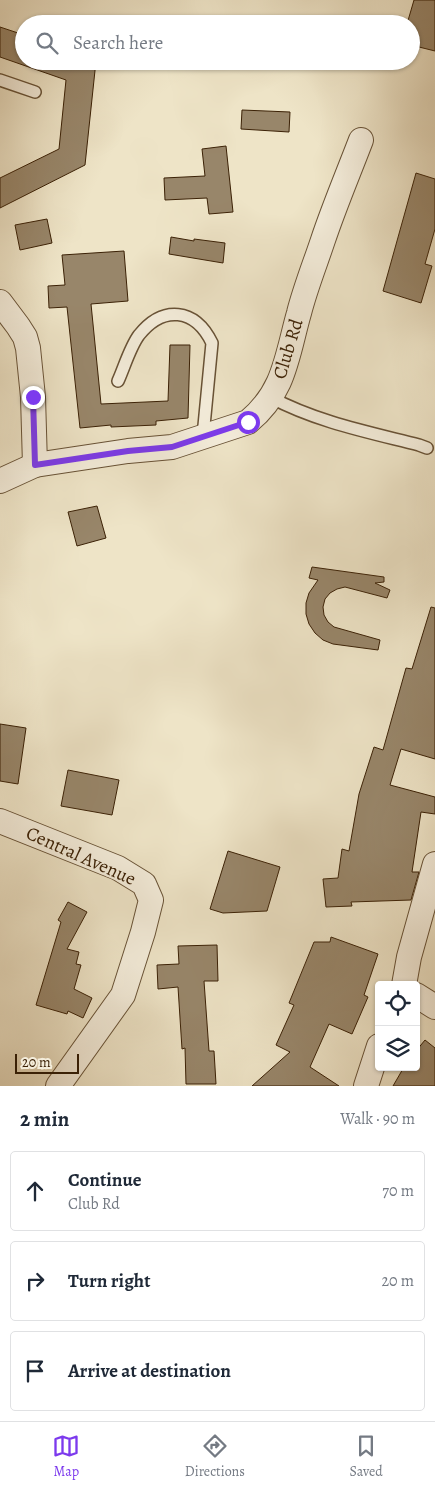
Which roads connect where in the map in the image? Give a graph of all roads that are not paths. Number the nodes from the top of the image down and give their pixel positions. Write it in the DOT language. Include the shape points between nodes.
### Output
graph roads {
  1 [pos="0,80"];
  2 [pos="35,92"];
  3 [pos="361,140"];
  4 [pos="0,302"];
  5 [pos="118,381"];
  6 [pos="270,397"];
  7 [pos="203,436"];
  8 [pos="427,448"];
  9 [pos="35,465"];
  10 [pos="0,481"];
  11 [pos="0,821"];
  12 [pos="435,864"];
  13 [pos="405,981"];
  14 [pos="420,998"];
  15 [pos="435,1007"];
  16 [pos="375,1058"];
  17 [pos="58,1086"];
  18 [pos="366,1086"];
  1 -- 2 [label="lane"];
  3 -- 6 [label="street, Club Rd" via="326,230 299,313 289,358"];
  4 -- 9 [label="street" via="18,326 28,348"];
  5 -- 7 [label="lane" via="138,337 148,325 160,317 180,313 194,320 212,343"];
  6 -- 7 [label="street, Club Rd" via="248,422"];
  6 -- 8 [label="lane" via="338,425"];
  7 -- 9 [label="street, Club Rd" via="172,447"];
  9 -- 10 [label="street, Club Rd"];
  11 -- 17 [label="street, Central Avenue" via="118,868 144,884 151,900 123,995"];
  12 -- 13 [label="street"];
  14 -- 15 [label="street"];
  16 -- 18 [label="street"];
}
